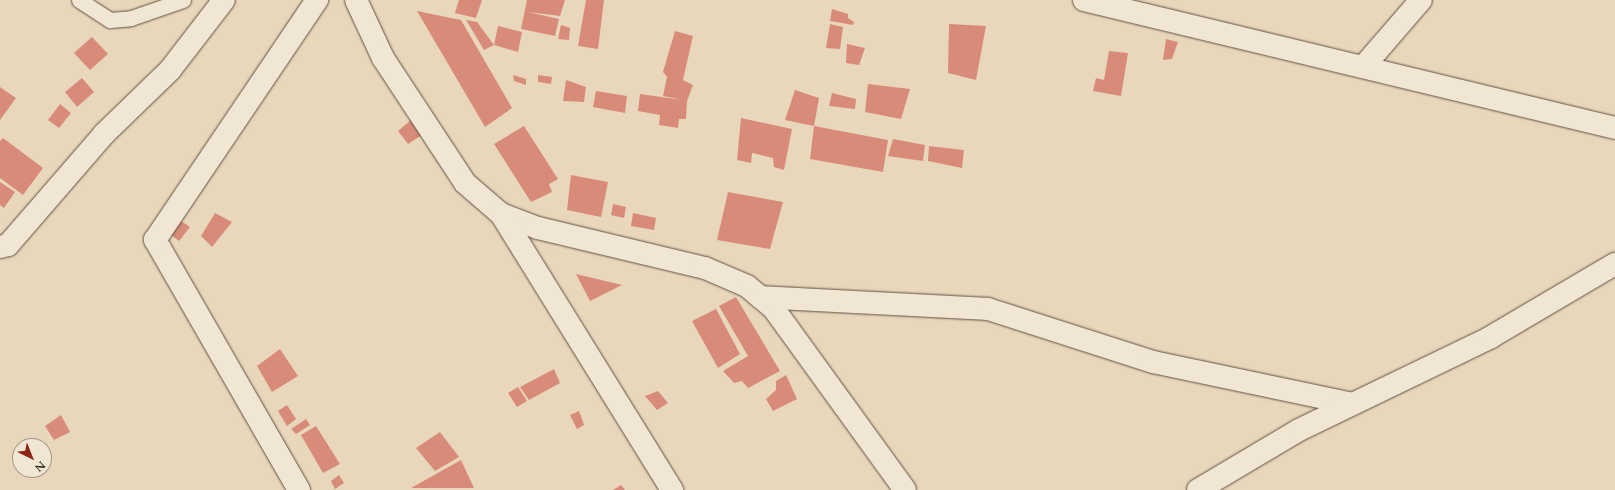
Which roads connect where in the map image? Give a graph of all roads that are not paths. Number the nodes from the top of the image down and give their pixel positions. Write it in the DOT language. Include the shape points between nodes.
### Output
graph roads {
  1 [pos="79,0"];
  2 [pos="183,0"];
  3 [pos="224,0"];
  4 [pos="317,0"];
  5 [pos="356,0"];
  6 [pos="1084,0"];
  7 [pos="1421,0"];
  8 [pos="1364,66"];
  9 [pos="1615,128"];
  10 [pos="501,214"];
  11 [pos="0,247"];
  12 [pos="1615,264"];
  13 [pos="760,297"];
  14 [pos="1352,404"];
  15 [pos="299,490"];
  16 [pos="672,490"];
  17 [pos="905,490"];
  18 [pos="1198,490"];
  1 -- 2 [label="lane" via="110,20 131,18"];
  3 -- 11 [label="street" via="170,70 104,134 8,245"];
  4 -- 15 [label="street" via="155,240"];
  5 -- 10 [label="street" via="383,58 465,183"];
  6 -- 8 [label="street"];
  7 -- 8 [label="street"];
  8 -- 9 [label="street"];
  10 -- 13 [label="street" via="538,228 705,268 747,286"];
  10 -- 16 [label="street"];
  12 -- 14 [label="street" via="1491,337"];
  13 -- 14 [label="street" via="988,308 1153,362"];
  13 -- 17 [label="street" via="778,316"];
  14 -- 18 [label="street" via="1299,430"];
}
